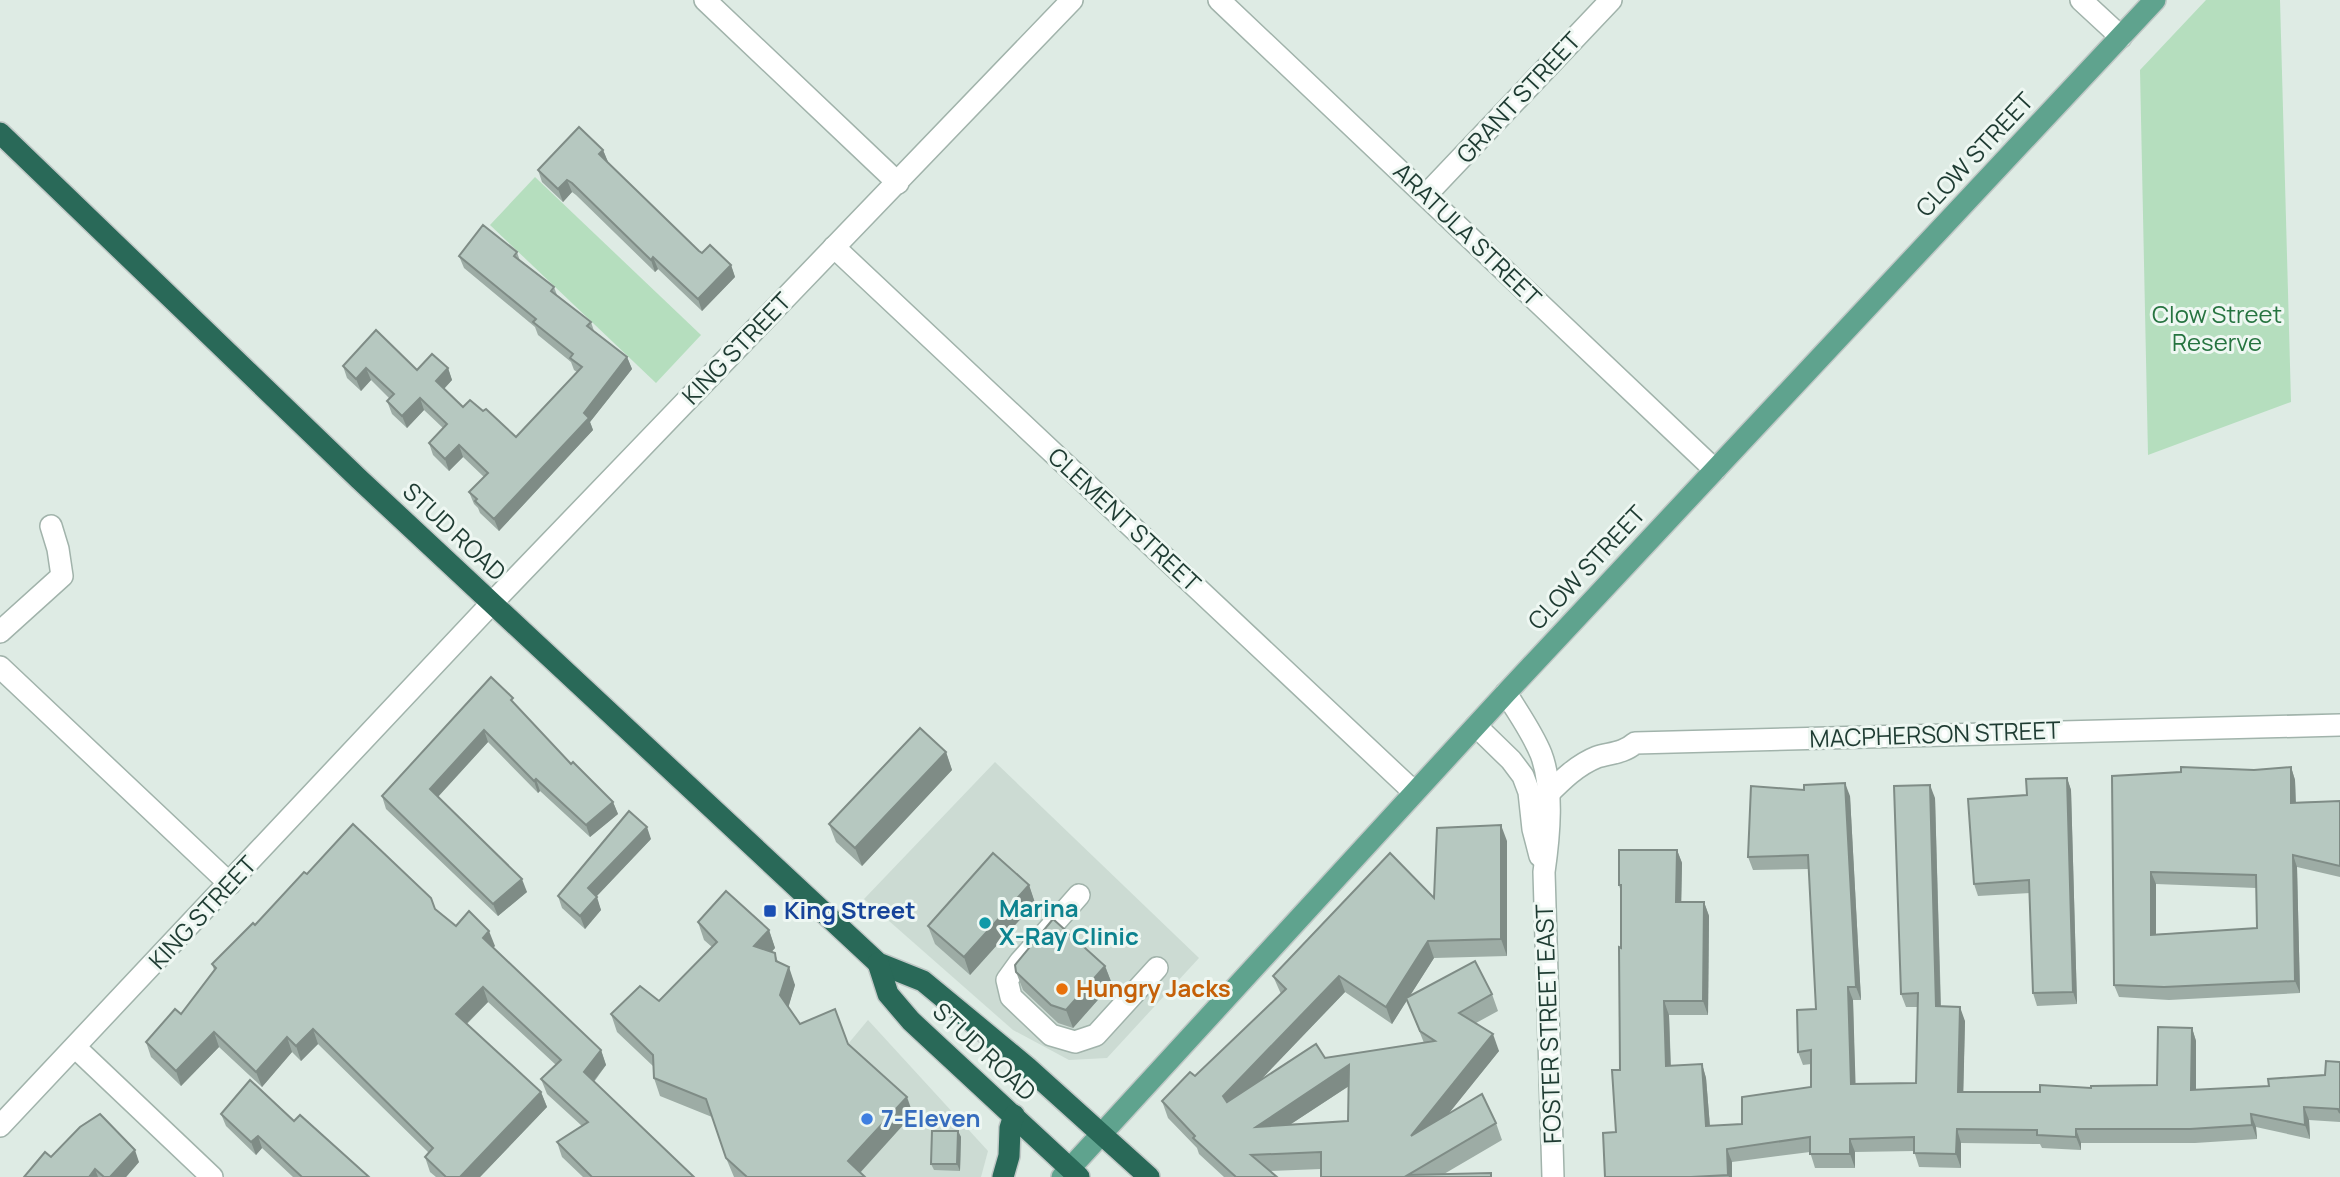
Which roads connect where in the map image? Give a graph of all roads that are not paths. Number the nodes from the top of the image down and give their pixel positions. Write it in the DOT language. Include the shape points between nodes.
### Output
graph roads {
  1 [pos="705,0"];
  2 [pos="1072,0"];
  3 [pos="1219,0"];
  4 [pos="1611,0"];
  5 [pos="2081,0"];
  6 [pos="2155,0"];
  7 [pos="2121,37"];
  8 [pos="0,134"];
  9 [pos="898,183"];
  10 [pos="1426,195"];
  11 [pos="834,247"];
  12 [pos="1715,470"];
  13 [pos="51,526"];
  14 [pos="492,603"];
  15 [pos="0,632"];
  16 [pos="0,667"];
  17 [pos="1506,693"];
  18 [pos="2340,725"];
  19 [pos="1475,726"];
  20 [pos="1415,792"];
  21 [pos="1547,795"];
  22 [pos="1544,872"];
  23 [pos="230,884"];
  24 [pos="1079,895"];
  25 [pos="878,963"];
  26 [pos="1157,968"];
  27 [pos="76,1048"];
  28 [pos="1014,1115"];
  29 [pos="0,1126"];
  30 [pos="1102,1135"];
  31 [pos="1070,1174"];
  32 [pos="212,1177"];
  33 [pos="1003,1177"];
  34 [pos="1149,1177"];
  35 [pos="1553,1177"];
  1 -- 9 [label="street"];
  2 -- 9 [label="street, KING STREET"];
  3 -- 10 [label="street, ARATULA STREET"];
  4 -- 10 [label="street, GRANT STREET"];
  5 -- 7 [label="street"];
  6 -- 7 [label="main road, CLOW STREET"];
  7 -- 12 [label="main road, CLOW STREET"];
  8 -- 14 [label="highway, STUD ROAD"];
  9 -- 11 [label="street, KING STREET"];
  10 -- 12 [label="street, ARATULA STREET"];
  11 -- 14 [label="street, KING STREET"];
  11 -- 20 [label="street, CLEMENT STREET"];
  12 -- 17 [label="main road, CLOW STREET"];
  13 -- 15 [label="street" via="62,576"];
  14 -- 23 [label="street, KING STREET"];
  14 -- 25 [label="highway, STUD ROAD"];
  16 -- 23 [label="street"];
  17 -- 19 [label="main road, CLOW STREET"];
  17 -- 21 [label="street, FOSTER STREET EAST" via="1540,752"];
  18 -- 21 [label="street, MACPHERSON STREET" via="1635,743 1578,767"];
  19 -- 20 [label="main road, CLOW STREET"];
  19 -- 22 [label="street, FOSTER STREET EAST" via="1523,776"];
  20 -- 30 [label="main road, CLOW STREET"];
  21 -- 22 [label="street, FOSTER STREET EAST"];
  22 -- 35 [label="street, FOSTER STREET EAST"];
  23 -- 27 [label="street, KING STREET"];
  24 -- 26 [label="street" via="1007,980 1011,998 1051,1035 1075,1042 1096,1035"];
  25 -- 28 [label="highway, STUD ROAD" via="888,994 911,1021"];
  25 -- 30 [label="highway, STUD ROAD" via="923,981"];
  27 -- 29 [label="street, KING STREET"];
  27 -- 32 [label="street"];
  28 -- 31 [label="highway, STUD ROAD"];
  28 -- 33 [label="highway"];
  30 -- 31 [label="main road, CLOW STREET"];
  30 -- 34 [label="highway, STUD ROAD"];
}
